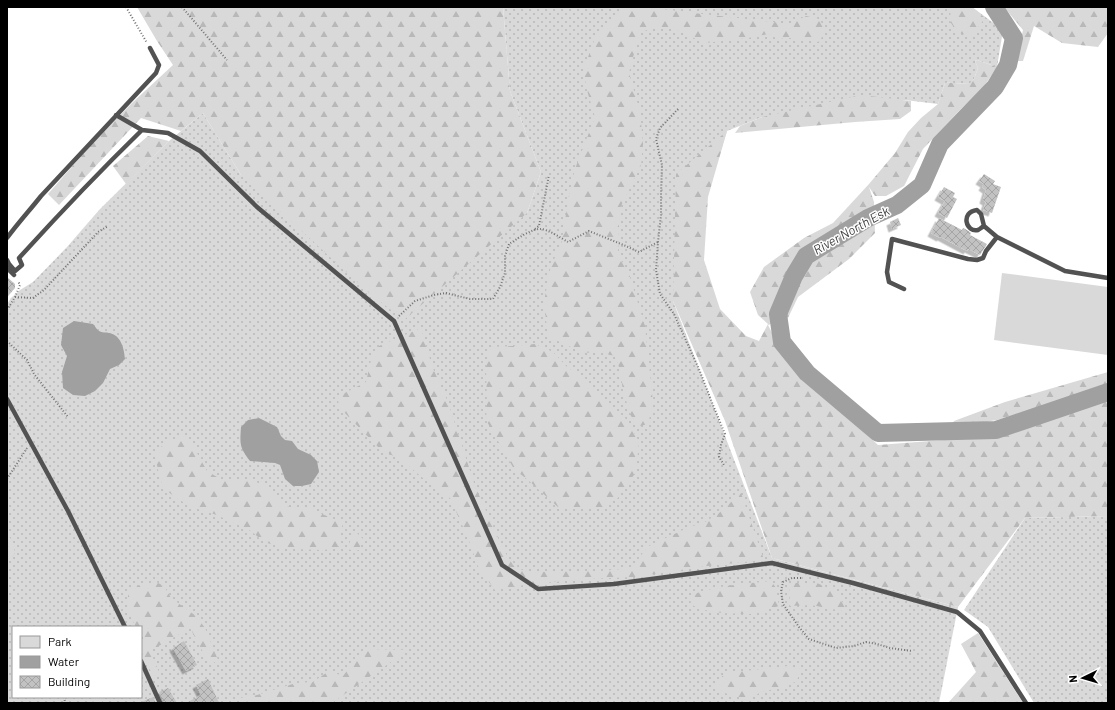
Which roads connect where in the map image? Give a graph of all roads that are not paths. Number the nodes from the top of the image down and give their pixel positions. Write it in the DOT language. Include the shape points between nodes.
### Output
graph roads {
  1 [pos="150,48"];
  2 [pos="116,115"];
  3 [pos="142,130"];
  4 [pos="984,226"];
  5 [pos="996,237"];
  6 [pos="7,238"];
  7 [pos="7,260"];
  8 [pos="7,268"];
  9 [pos="14,274"];
  10 [pos="1108,278"];
  11 [pos="904,289"];
  12 [pos="7,399"];
  13 [pos="125,626"];
  14 [pos="142,663"];
  15 [pos="160,703"];
  16 [pos="1026,703"];
  1 -- 2 [label="lane" via="159,65 156,73"];
  2 -- 3 [label="lane"];
  2 -- 6 [label="lane" via="41,196"];
  3 -- 7 [label="lane" via="19,258 22,265 16,271"];
  3 -- 16 [label="lane" via="168,133 200,151 257,207 394,321 502,566 538,589 614,584 772,562 957,612 980,631"];
  4 -- 4 [label="lane" via="981,214 977,210 967,216 969,228 977,230"];
  4 -- 5 [label="lane"];
  5 -- 10 [label="lane" via="1065,270"];
  5 -- 11 [label="lane" via="983,258 977,260 892,239 887,272 889,282"];
  8 -- 9 [label="lane"];
  12 -- 13 [label="lane" via="68,511"];
  14 -- 15 [label="lane"];
}
